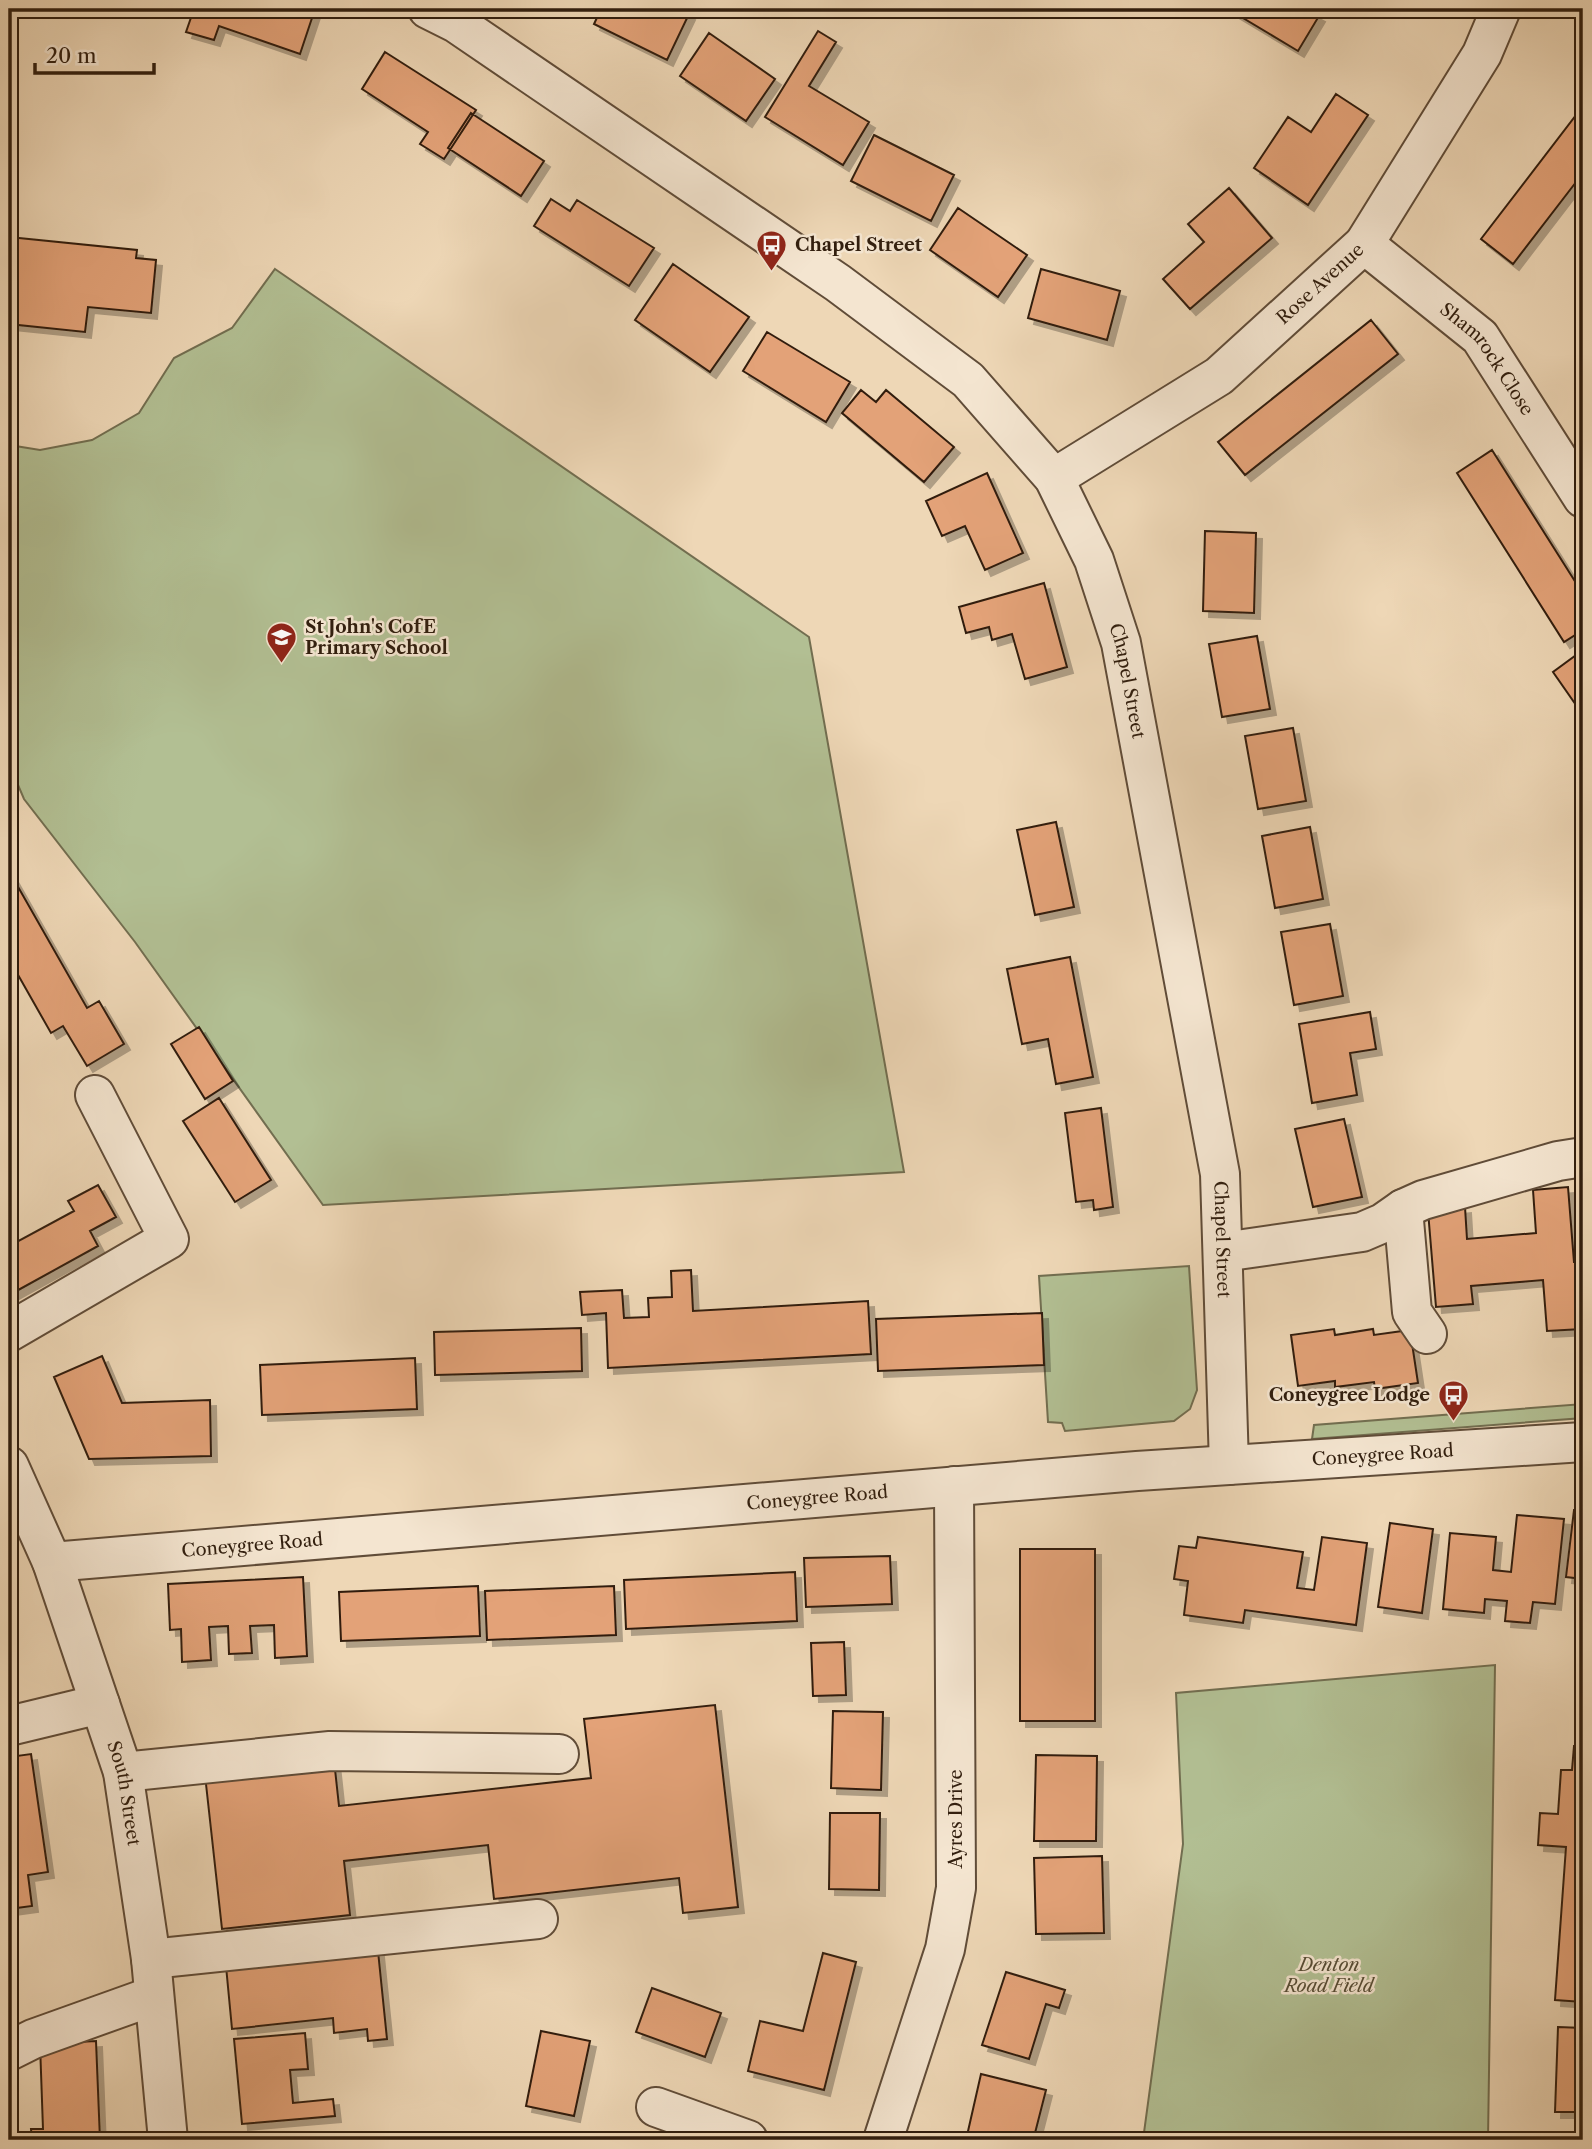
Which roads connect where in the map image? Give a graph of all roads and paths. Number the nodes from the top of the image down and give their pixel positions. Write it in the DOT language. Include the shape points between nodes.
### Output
graph roads {
  1 [pos="428,9"];
  2 [pos="1501,9"];
  3 [pos="1364,244"];
  4 [pos="1054,478"];
  5 [pos="1583,498"];
  6 [pos="95,1095"];
  7 [pos="1577,1158"];
  8 [pos="1403,1209"];
  9 [pos="1223,1252"];
  10 [pos="9,1332"];
  11 [pos="1427,1334"];
  12 [pos="1583,1443"];
  13 [pos="1229,1465"];
  14 [pos="9,1466"];
  15 [pos="954,1486"];
  16 [pos="52,1562"];
  17 [pos="100,1703"];
  18 [pos="9,1726"];
  19 [pos="559,1754"];
  20 [pos="123,1772"];
  21 [pos="538,1919"];
  22 [pos="152,1978"];
  23 [pos="9,2051"];
  24 [pos="656,2107"];
  25 [pos="168,2140"];
  26 [pos="748,2140"];
  27 [pos="883,2140"];
  1 -- 4 [label="street, Chapel Street" via="478,38 838,283 958,372"];
  2 -- 3 [label="street, Rose Avenue" via="1482,54"];
  3 -- 4 [label="street, Rose Avenue" via="1219,376"];
  3 -- 5 [label="street, Shamrock Close" via="1480,337"];
  4 -- 9 [label="street, Chapel Street" via="1094,560 1121,643 1220,1174"];
  6 -- 10 [label="street" via="169,1238"];
  7 -- 8 [label="street"];
  8 -- 9 [label="street" via="1362,1232"];
  8 -- 11 [label="street" via="1412,1312"];
  9 -- 13 [label="street, Chapel Street"];
  12 -- 13 [label="street, Coneygree Road"];
  13 -- 15 [label="street, Coneygree Road"];
  14 -- 16 [label="street, South Street"];
  15 -- 16 [label="street, Coneygree Road"];
  15 -- 27 [label="street, Ayres Drive" via="956,1888 945,1949"];
  16 -- 17 [label="street, South Street"];
  17 -- 18 [label="street"];
  17 -- 20 [label="street, South Street"];
  19 -- 20 [label="street" via="330,1751"];
  20 -- 22 [label="street, South Street"];
  21 -- 22 [label="street"];
  22 -- 23 [label="street"];
  22 -- 25 [label="street, South Street"];
  24 -- 26 [label="street"];
}
